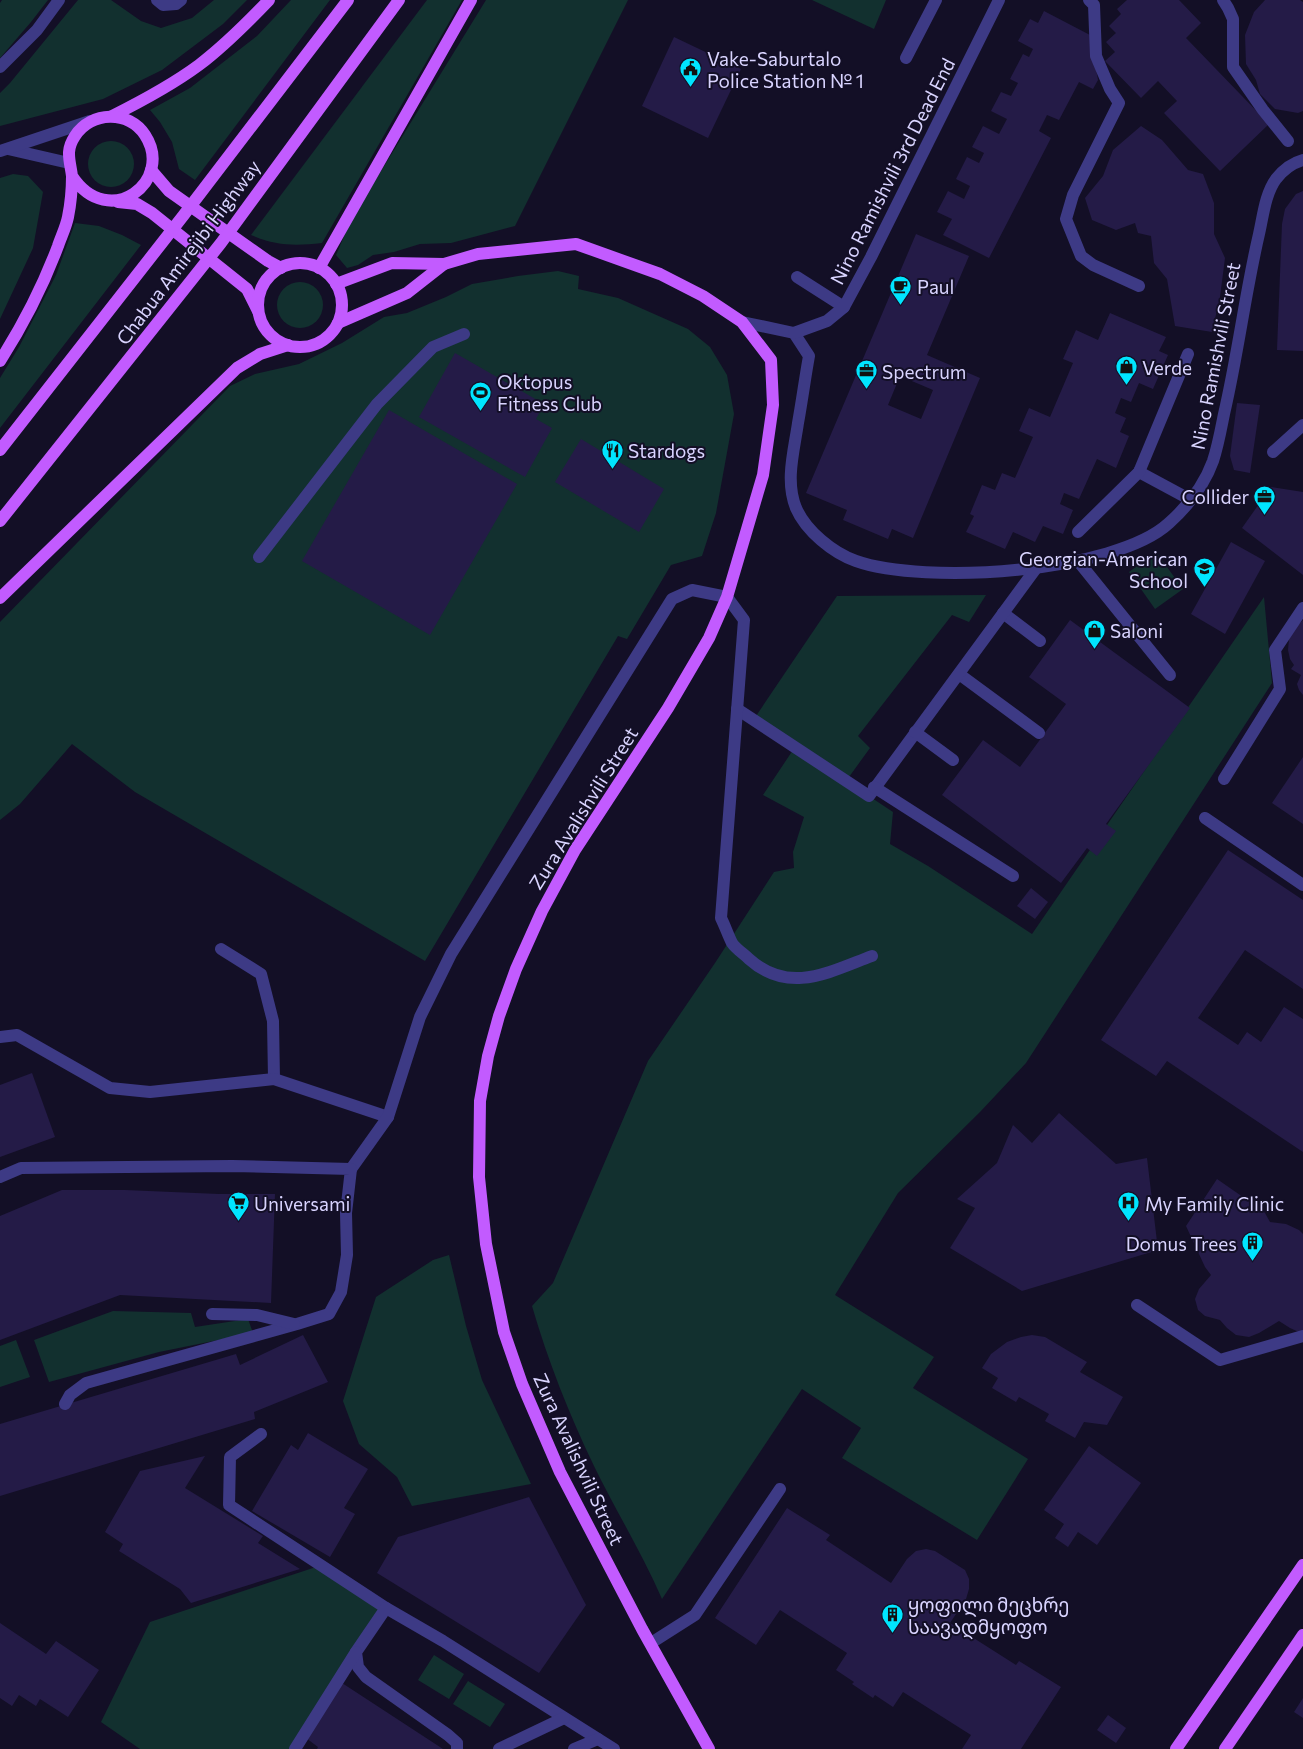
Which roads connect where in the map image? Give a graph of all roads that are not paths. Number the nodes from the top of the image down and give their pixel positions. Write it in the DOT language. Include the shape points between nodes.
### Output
graph roads {
  1 [pos="59,0"];
  2 [pos="157,0"];
  3 [pos="181,0"];
  4 [pos="269,0"];
  5 [pos="348,0"];
  6 [pos="399,0"];
  7 [pos="471,0"];
  8 [pos="936,0"];
  9 [pos="999,0"];
  10 [pos="1089,0"];
  11 [pos="1222,0"];
  12 [pos="906,58"];
  13 [pos="0,67"];
  14 [pos="112,116"];
  15 [pos="97,119"];
  16 [pos="1288,140"];
  17 [pos="4,150"];
  18 [pos="1303,160"];
  19 [pos="70,170"];
  20 [pos="151,170"];
  21 [pos="103,201"];
  22 [pos="444,264"];
  23 [pos="280,268"];
  24 [pos="319,268"];
  25 [pos="797,277"];
  26 [pos="336,284"];
  27 [pos="1139,286"];
  28 [pos="844,307"];
  29 [pos="260,315"];
  30 [pos="742,322"];
  31 [pos="338,323"];
  32 [pos="794,333"];
  33 [pos="464,334"];
  34 [pos="288,345"];
  35 [pos="1188,354"];
  36 [pos="0,361"];
  37 [pos="1303,425"];
  38 [pos="0,450"];
  39 [pos="1273,452"];
  40 [pos="1139,472"];
  41 [pos="1192,500"];
  42 [pos="0,521"];
  43 [pos="1078,532"];
  44 [pos="260,557"];
  45 [pos="1078,561"];
  46 [pos="1037,567"];
  47 [pos="727,597"];
  48 [pos="0,598"];
  49 [pos="1303,608"];
  50 [pos="1003,613"];
  51 [pos="1040,641"];
  52 [pos="959,674"];
  53 [pos="1170,675"];
  54 [pos="737,709"];
  55 [pos="915,732"];
  56 [pos="1040,732"];
  57 [pos="953,760"];
  58 [pos="1224,779"];
  59 [pos="874,787"];
  60 [pos="1205,818"];
  61 [pos="1013,876"];
  62 [pos="1303,885"];
  63 [pos="221,950"];
  64 [pos="872,956"];
  65 [pos="0,1037"];
  66 [pos="274,1079"];
  67 [pos="388,1117"];
  68 [pos="352,1169"];
  69 [pos="0,1177"];
  70 [pos="1137,1305"];
  71 [pos="212,1314"];
  72 [pos="297,1324"];
  73 [pos="1303,1336"];
  74 [pos="65,1404"];
  75 [pos="261,1434"];
  76 [pos="780,1489"];
  77 [pos="1303,1565"];
  78 [pos="386,1608"];
  79 [pos="1303,1635"];
  80 [pos="651,1643"];
  81 [pos="356,1652"];
  82 [pos="564,1718"];
  83 [pos="598,1739"];
  84 [pos="294,1749"];
  85 [pos="457,1749"];
  86 [pos="499,1749"];
  87 [pos="574,1749"];
  88 [pos="614,1749"];
  89 [pos="709,1749"];
  90 [pos="1176,1749"];
  91 [pos="1225,1749"];
  1 -- 13 [label="street" via="37,30"];
  2 -- 3 [label="street" via="164,5"];
  4 -- 14 [label="main road" via="234,36 198,66 160,91"];
  5 -- 38 [label="main road, Chabua Amirejibi Highway"];
  6 -- 42 [label="main road, Chabua Amirejibi Highway" via="221,243"];
  7 -- 24 [label="main road"];
  8 -- 12 [label="street"];
  9 -- 28 [label="street, Nino Ramishvili 3rd Dead End"];
  10 -- 27 [label="street" via="1094,5 1096,56 1119,103 1073,195 1066,219 1081,256"];
  11 -- 16 [label="street" via="1233,19 1233,67"];
  14 -- 15 [label="main road"];
  14 -- 20 [label="main road" via="136,125 145,134 153,157"];
  15 -- 17 [label="street"];
  15 -- 19 [label="main road" via="75,136 69,149"];
  17 -- 19 [label="street"];
  18 -- 41 [label="street, Nino Ramishvili Street" via="1290,166 1276,180 1269,194 1250,273 1234,371 1214,460"];
  19 -- 21 [label="main road" via="79,187"];
  19 -- 36 [label="main road" via="68,217 47,274"];
  20 -- 21 [label="main road" via="138,191 116,201"];
  20 -- 23 [label="main road" via="169,191"];
  21 -- 29 [label="main road" via="137,204 152,213 247,289"];
  22 -- 26 [label="main road" via="392,263"];
  22 -- 30 [label="main road" via="478,254 576,244 660,274 703,296"];
  22 -- 31 [label="main road" via="406,293"];
  23 -- 24 [label="main road" via="300,263"];
  23 -- 29 [label="main road" via="262,288"];
  24 -- 26 [label="main road"];
  25 -- 28 [label="street"];
  26 -- 31 [label="main road" via="342,310"];
  28 -- 32 [label="street, Nino Ramishvili 3rd Dead End" via="826,321"];
  29 -- 34 [label="main road" via="270,334"];
  30 -- 32 [label="street"];
  30 -- 47 [label="main road, Zura Avalishvili Street" via="770,360 773,405 763,475"];
  31 -- 34 [label="main road" via="322,341 300,347"];
  32 -- 46 [label="street, Nino Ramishvili Street" via="809,356 790,470 792,493 797,510 818,539 855,561 907,572 986,572"];
  33 -- 44 [label="street" via="433,347 377,404"];
  34 -- 48 [label="main road" via="260,354 237,368"];
  35 -- 40 [label="street"];
  37 -- 39 [label="street"];
  40 -- 41 [label="street"];
  40 -- 43 [label="street"];
  41 -- 45 [label="street, Nino Ramishvili Street" via="1166,525 1140,540 1110,553"];
  45 -- 46 [label="street, Nino Ramishvili Street"];
  45 -- 53 [label="street"];
  46 -- 50 [label="street"];
  47 -- 54 [label="street" via="744,620"];
  47 -- 67 [label="street" via="692,590 672,599 451,954 420,1017"];
  47 -- 80 [label="main road, Zura Avalishvili Street" via="709,638 678,693 575,850 542,911 499,1016 480,1101 479,1176 486,1244 504,1332 522,1384 560,1472"];
  49 -- 58 [label="street" via="1275,650 1280,689"];
  50 -- 51 [label="street"];
  50 -- 52 [label="street"];
  52 -- 55 [label="street"];
  52 -- 56 [label="street"];
  54 -- 59 [label="street" via="868,796"];
  54 -- 64 [label="street" via="721,918 733,944 755,964 771,974 787,978 826,974"];
  55 -- 57 [label="street"];
  55 -- 59 [label="street"];
  59 -- 61 [label="street"];
  60 -- 62 [label="street"];
  63 -- 66 [label="street" via="261,974 273,1021"];
  65 -- 66 [label="street" via="17,1035 110,1088 150,1092"];
  66 -- 67 [label="street"];
  67 -- 68 [label="street"];
  68 -- 69 [label="street" via="232,1166 21,1168"];
  68 -- 72 [label="street" via="346,1213 347,1255 341,1292 329,1314"];
  70 -- 73 [label="street" via="1220,1360"];
  71 -- 72 [label="street" via="257,1315"];
  72 -- 74 [label="street" via="86,1383 70,1395"];
  75 -- 78 [label="street" via="230,1457 229,1505"];
  76 -- 80 [label="street" via="695,1615"];
  77 -- 90 [label="main road"];
  78 -- 81 [label="street"];
  78 -- 82 [label="street"];
  79 -- 91 [label="main road"];
  80 -- 89 [label="main road, Zura Avalishvili Street"];
  81 -- 84 [label="street"];
  81 -- 85 [label="street" via="358,1667 366,1677 448,1735 457,1743"];
  82 -- 83 [label="street"];
  82 -- 86 [label="street"];
  83 -- 87 [label="street"];
  83 -- 88 [label="street"];
}
